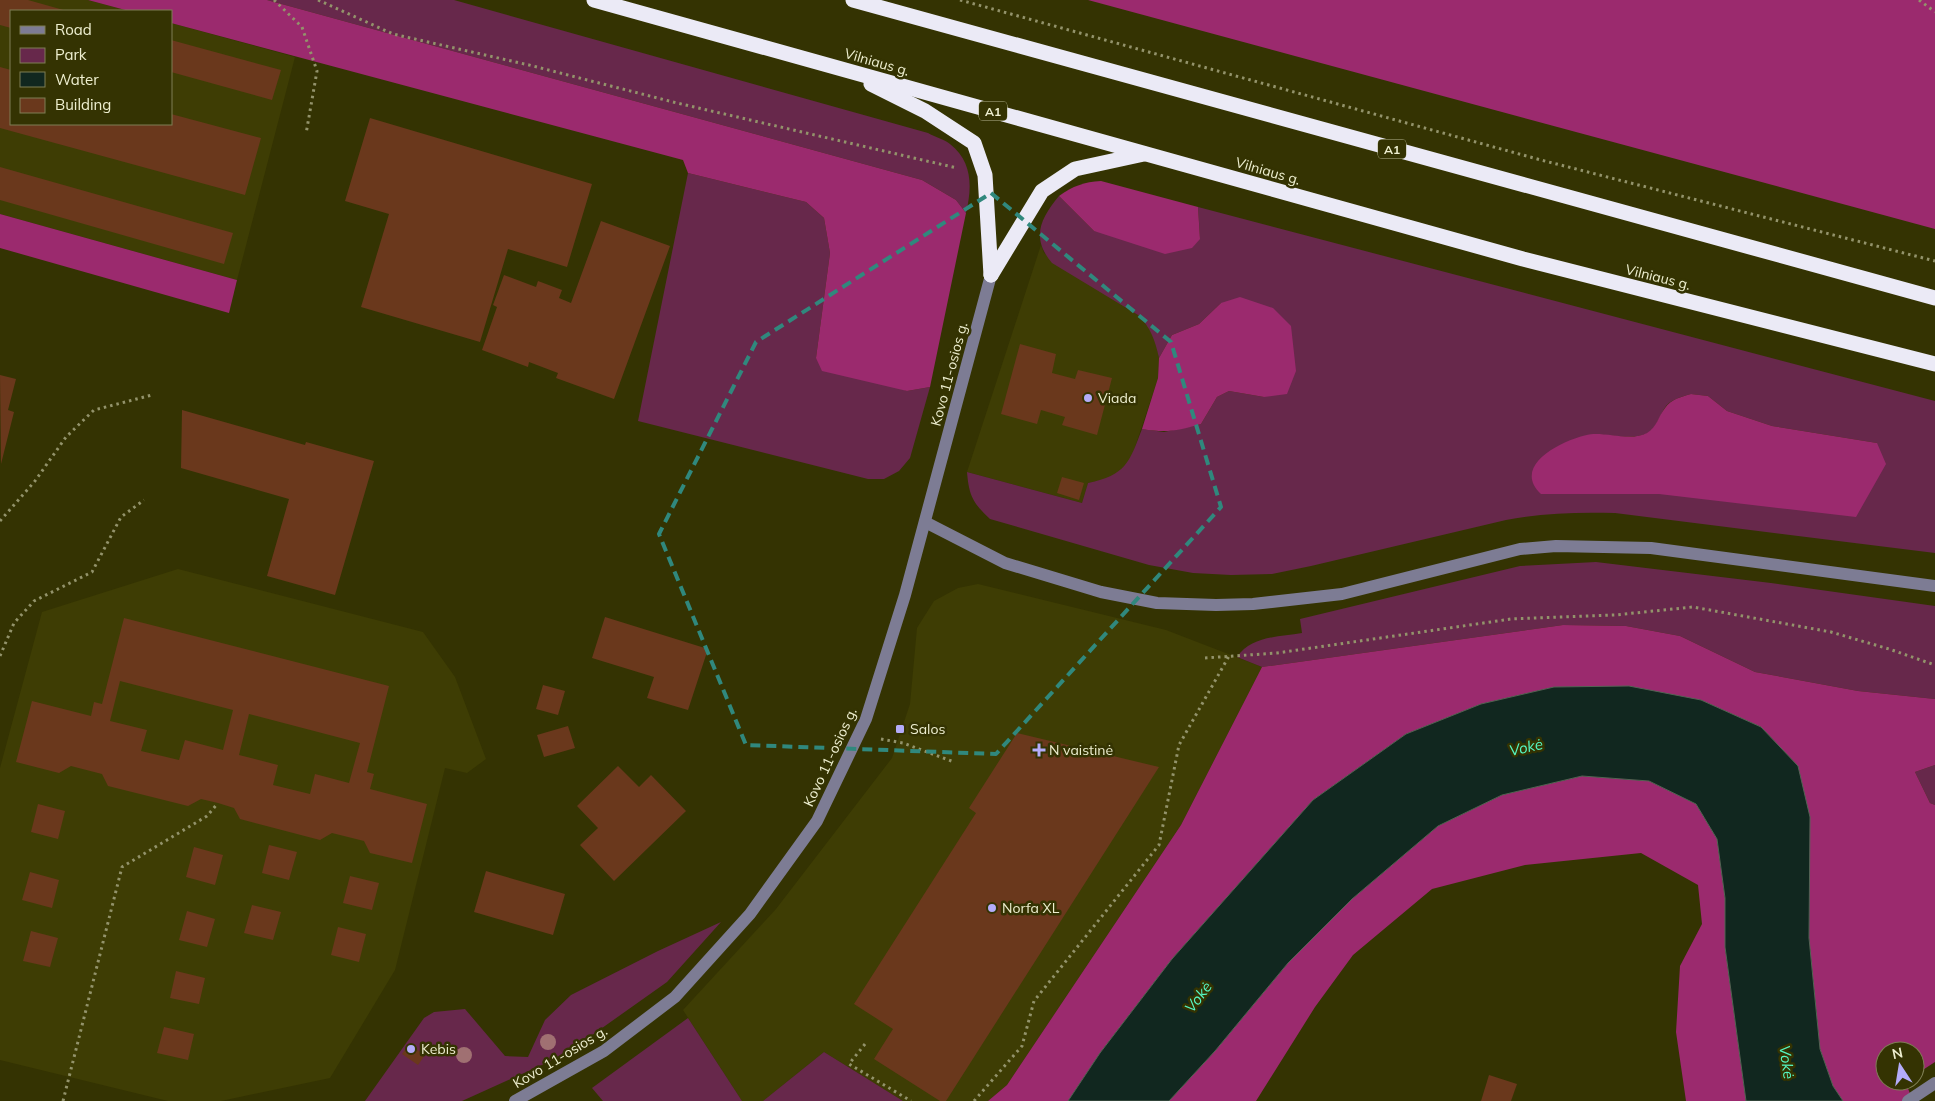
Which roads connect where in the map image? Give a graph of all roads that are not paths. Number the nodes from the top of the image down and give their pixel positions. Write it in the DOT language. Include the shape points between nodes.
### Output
graph roads {
  1 [pos="594,0"];
  2 [pos="853,0"];
  3 [pos="841,69"];
  4 [pos="1146,153"];
  5 [pos="991,275"];
  6 [pos="1935,298"];
  7 [pos="1935,364"];
  8 [pos="925,522"];
  9 [pos="1935,586"];
  10 [pos="1935,1084"];
  11 [pos="515,1101"];
  12 [pos="1908,1101"];
  1 -- 3 [label="highway, Vilniaus g. / A1"];
  2 -- 6 [label="highway, A1"];
  3 -- 4 [label="highway, Vilniaus g. / A1"];
  3 -- 5 [label="highway" via="925,111 974,143 985,175"];
  4 -- 5 [label="highway" via="1075,169 1042,191"];
  4 -- 7 [label="highway, Vilniaus g. / A1" via="1523,259"];
  5 -- 8 [label="street, Kovo 11-osios g."];
  8 -- 9 [label="street" via="1005,564 1101,592 1157,603 1253,604 1342,594 1520,549 1556,546 1650,548"];
  8 -- 11 [label="street, Kovo 11-osios g." via="905,595 859,735 817,821 750,914 675,997 604,1051"];
  10 -- 12 [label="street"];
}
